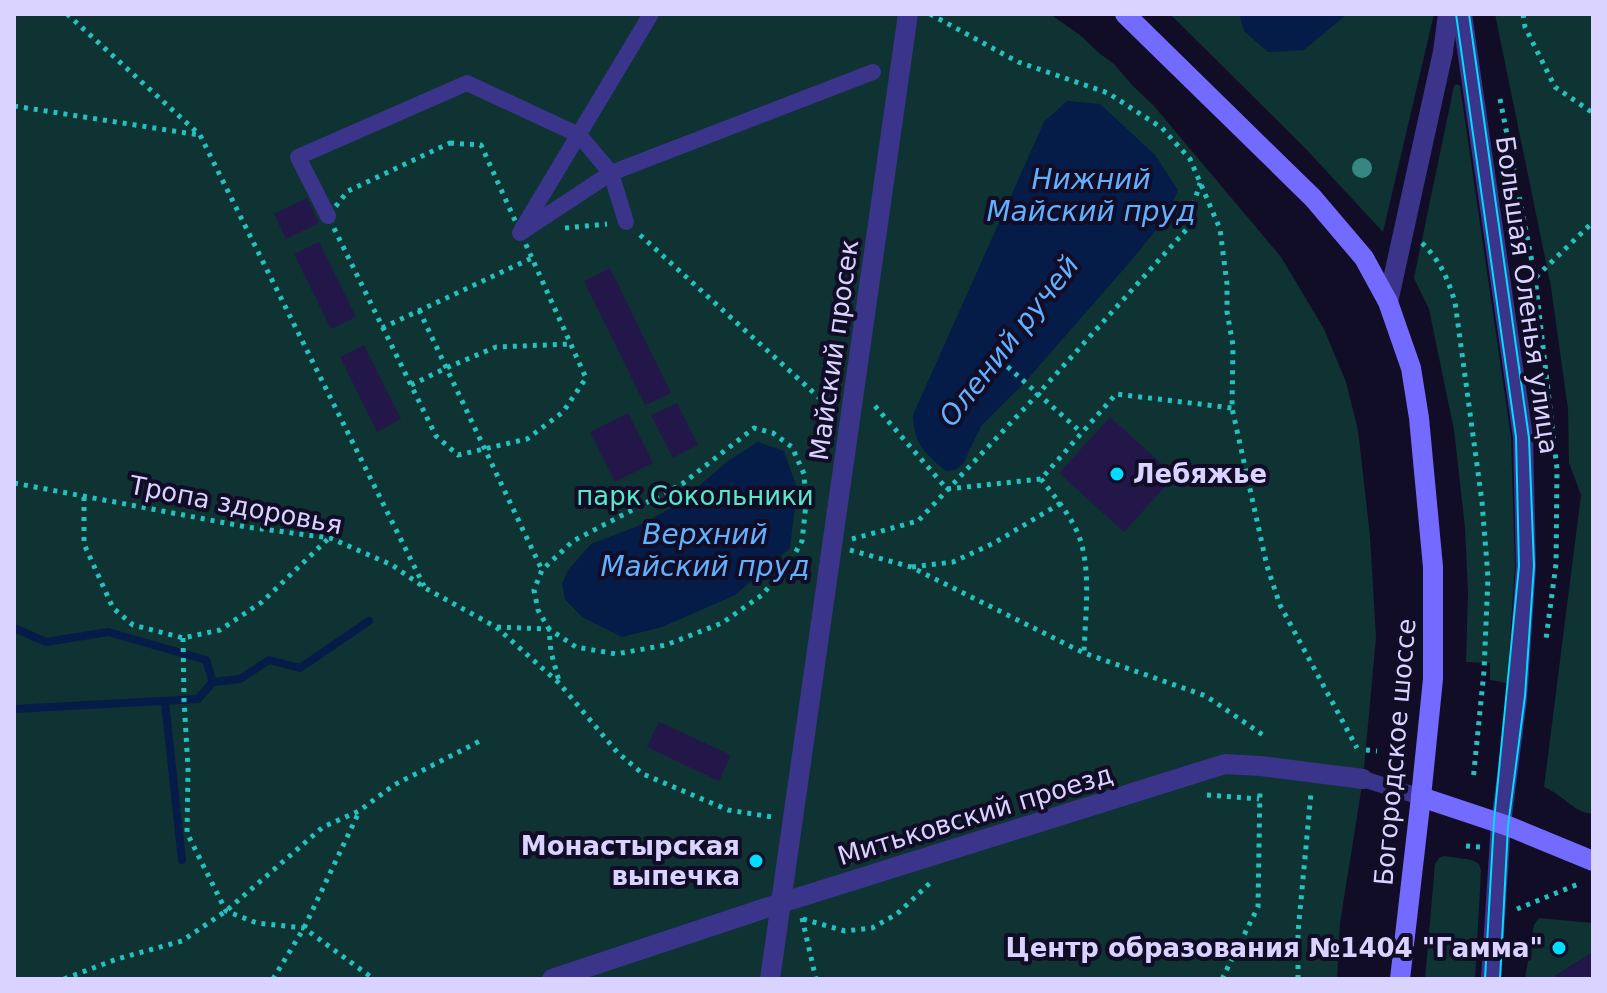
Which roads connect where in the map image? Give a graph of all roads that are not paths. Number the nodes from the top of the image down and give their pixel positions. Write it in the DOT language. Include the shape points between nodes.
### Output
graph roads {
  1 [pos="651,14"];
  2 [pos="908,14"];
  3 [pos="1125,14"];
  4 [pos="1448,14"];
  5 [pos="1462,14"];
  6 [pos="873,72"];
  7 [pos="579,135"];
  8 [pos="611,173"];
  9 [pos="328,216"];
  10 [pos="626,222"];
  11 [pos="1388,302"];
  12 [pos="1363,779"];
  13 [pos="1421,797"];
  14 [pos="1501,823"];
  15 [pos="1593,861"];
  16 [pos="781,903"];
  17 [pos="552,979"];
  18 [pos="770,979"];
  19 [pos="1400,979"];
  20 [pos="1491,979"];
  1 -- 7 [label="lane"];
  2 -- 16 [label="street, Майский просек"];
  3 -- 11 [label="main road, Богородское шоссе" via="1313,198 1364,258"];
  4 -- 11 [label="street"];
  5 -- 14 [label="street, Большая Оленья улица" via="1523,437 1526,566"];
  6 -- 8 [label="lane"];
  7 -- 8 [label="lane"];
  7 -- 8 [label="lane" via="528,232"];
  7 -- 9 [label="lane" via="467,83 298,157"];
  8 -- 10 [label="lane"];
  11 -- 13 [label="main road, Богородское шоссе" via="1411,368 1433,567 1433,679"];
  12 -- 13 [label="lane, Митьковский проезд"];
  12 -- 16 [label="street, Митьковский проезд" via="1225,764"];
  13 -- 14 [label="main road"];
  13 -- 19 [label="main road, Богородское шоссе"];
  14 -- 15 [label="main road"];
  14 -- 20 [label="street, Большая Оленья улица"];
  16 -- 17 [label="street, Митьковский проезд"];
  16 -- 18 [label="street, Майский просек"];
}
